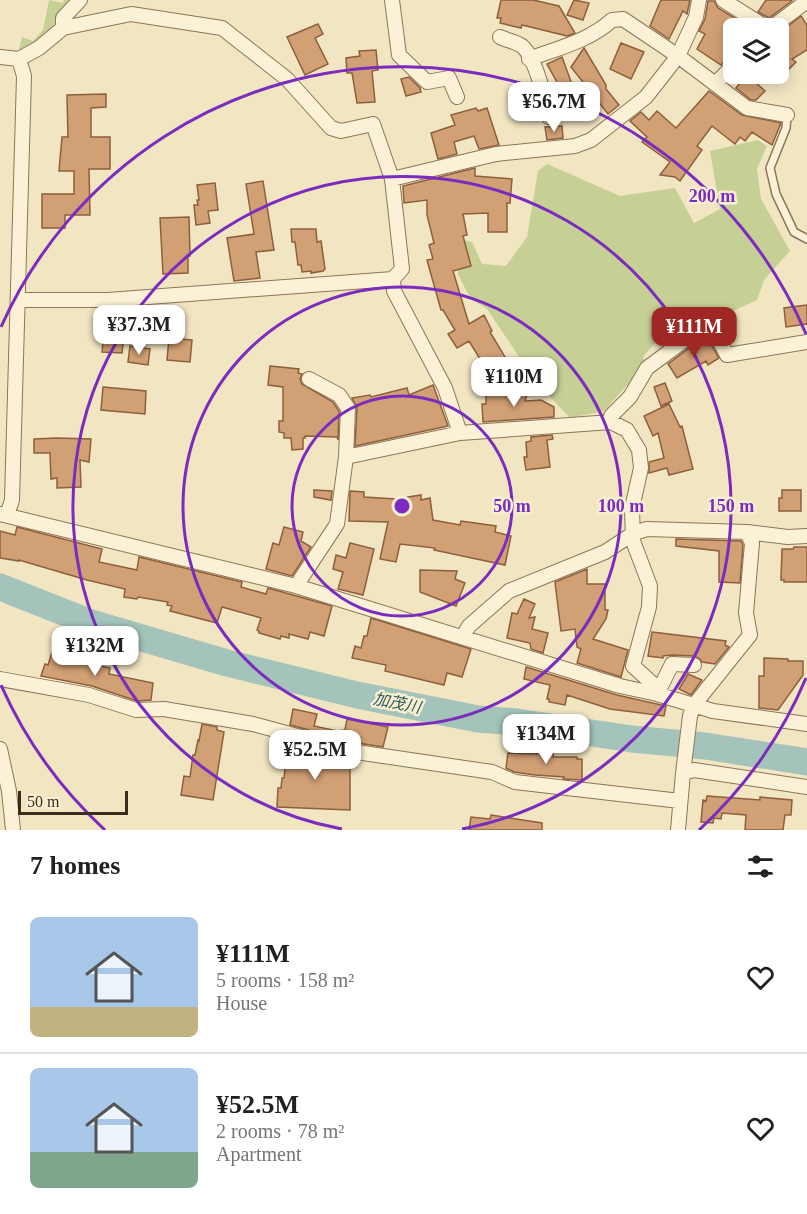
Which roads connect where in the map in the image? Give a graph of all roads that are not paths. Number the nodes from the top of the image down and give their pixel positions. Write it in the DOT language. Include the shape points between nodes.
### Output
graph roads {
  1 [pos="81,0"];
  2 [pos="392,0"];
  3 [pos="699,0"];
  4 [pos="723,0"];
  5 [pos="807,1"];
  6 [pos="753,18"];
  7 [pos="783,18"];
  8 [pos="63,28"];
  9 [pos="500,37"];
  10 [pos="678,56"];
  11 [pos="0,57"];
  12 [pos="19,59"];
  13 [pos="530,59"];
  14 [pos="723,76"];
  15 [pos="715,84"];
  16 [pos="457,97"];
  17 [pos="787,115"];
  18 [pos="549,117"];
  19 [pos="392,179"];
  20 [pos="807,239"];
  21 [pos="393,279"];
  22 [pos="18,300"];
  23 [pos="807,342"];
  24 [pos="309,379"];
  25 [pos="610,422"];
  26 [pos="460,433"];
  27 [pos="346,457"];
  28 [pos="3,514"];
  29 [pos="747,532"];
  30 [pos="633,533"];
  31 [pos="807,536"];
  32 [pos="296,586"];
  33 [pos="463,636"];
  34 [pos="694,665"];
  35 [pos="0,679"];
  36 [pos="657,694"];
  37 [pos="692,711"];
  38 [pos="807,724"];
  39 [pos="0,749"];
  40 [pos="683,770"];
  41 [pos="807,786"];
  42 [pos="4,791"];
  43 [pos="680,801"];
  44 [pos="13,830"];
  45 [pos="678,830"];
  1 -- 8 [label="street" via="63,18"];
  2 -- 16 [label="street" via="399,55 427,82 449,78"];
  3 -- 10 [label="street" via="696,17"];
  4 -- 6 [label="street"];
  5 -- 7 [label="street"];
  8 -- 12 [label="street"];
  8 -- 19 [label="street" via="131,14 222,28 287,79 331,128 341,131 373,124"];
  9 -- 13 [label="street" via="522,46"];
  10 -- 13 [label="street" via="623,19 612,20 591,35"];
  10 -- 15 [label="street"];
  10 -- 19 [label="street" via="646,97 591,140 575,146 496,154"];
  11 -- 12 [label="street"];
  12 -- 22 [label="street" via="24,76"];
  13 -- 18 [label="street" via="543,87"];
  14 -- 15 [label="street"];
  15 -- 17 [label="street" via="747,108"];
  17 -- 20 [label="lane" via="786,128 770,168 776,195 794,232"];
  19 -- 21 [label="street" via="402,270"];
  21 -- 22 [label="street" via="108,300"];
  21 -- 26 [label="street" via="394,291 445,388"];
  22 -- 28 [label="street" via="12,500"];
  23 -- 25 [label="street" via="727,355 711,328 701,328 647,368"];
  24 -- 27 [label="street" via="339,395 348,408"];
  25 -- 26 [label="street"];
  25 -- 30 [label="street" via="627,430 639,450 641,468 632,508"];
  26 -- 27 [label="street"];
  27 -- 32 [label="street" via="337,524"];
  28 -- 32 [label="street"];
  29 -- 30 [label="street" via="647,529"];
  29 -- 31 [label="street"];
  29 -- 37 [label="street" via="752,543 746,613 750,635"];
  30 -- 33 [label="street" via="605,552 509,591"];
  30 -- 36 [label="street" via="650,586 649,607 633,666 654,685"];
  32 -- 33 [label="street"];
  33 -- 36 [label="street"];
  34 -- 36 [label="street" via="672,664"];
  35 -- 43 [label="street" via="89,695 136,710 164,709 253,724 356,752 492,772 515,782"];
  36 -- 37 [label="street"];
  37 -- 38 [label="street"];
  37 -- 40 [label="street"];
  39 -- 42 [label="street"];
  40 -- 41 [label="street"];
  40 -- 43 [label="street"];
  42 -- 44 [label="street"];
  43 -- 45 [label="street"];
}
